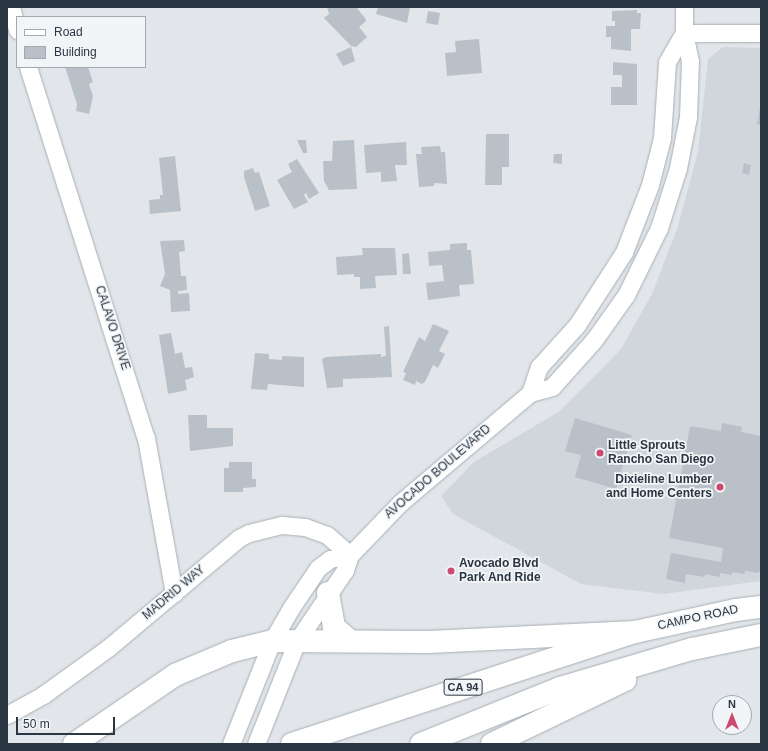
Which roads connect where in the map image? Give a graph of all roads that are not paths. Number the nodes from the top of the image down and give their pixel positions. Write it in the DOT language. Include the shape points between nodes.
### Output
graph roads {
  1 [pos="11,7"];
  2 [pos="684,7"];
  3 [pos="16,26"];
  4 [pos="684,33"];
  5 [pos="761,33"];
  6 [pos="28,68"];
  7 [pos="656,163"];
  8 [pos="643,264"];
  9 [pos="609,277"];
  10 [pos="581,356"];
  11 [pos="530,392"];
  12 [pos="350,555"];
  13 [pos="328,593"];
  14 [pos="174,594"];
  15 [pos="761,607"];
  16 [pos="635,632"];
  17 [pos="761,635"];
  18 [pos="272,641"];
  19 [pos="297,641"];
  20 [pos="350,641"];
  21 [pos="692,649"];
  22 [pos="7,715"];
  23 [pos="74,744"];
  24 [pos="231,744"];
  25 [pos="256,744"];
  26 [pos="292,744"];
  27 [pos="421,744"];
  28 [pos="492,744"];
  1 -- 3 [label="main road"];
  2 -- 4 [label="main road, AVOCADO BOULEVARD"];
  4 -- 5 [label="main road"];
  4 -- 7 [label="main road, AVOCADO BOULEVARD" via="667,62 662,138"];
  4 -- 8 [label="main road, AVOCADO BOULEVARD" via="690,61 688,117 676,175 660,228"];
  6 -- 14 [label="main road, CALAVO DRIVE" via="146,438"];
  7 -- 8 [label="main road" via="660,169 660,178 641,238"];
  7 -- 9 [label="main road, AVOCADO BOULEVARD" via="624,252"];
  8 -- 10 [label="main road, AVOCADO BOULEVARD" via="626,294"];
  9 -- 10 [label="main road" via="610,294 581,334 578,344"];
  9 -- 11 [label="main road, AVOCADO BOULEVARD" via="577,325 539,367"];
  10 -- 11 [label="main road, AVOCADO BOULEVARD" via="552,387"];
  11 -- 12 [label="main road, AVOCADO BOULEVARD" via="400,503"];
  12 -- 13 [label="main road, AVOCADO BOULEVARD" via="345,570"];
  12 -- 14 [label="main road, MADRID WAY" via="327,535 317,530 294,525 271,526 239,538"];
  12 -- 18 [label="main road" via="330,559 318,568"];
  13 -- 19 [label="main road, AVOCADO BOULEVARD"];
  13 -- 20 [label="highway" via="334,627"];
  14 -- 22 [label="main road, MADRID WAY" via="65,680"];
  15 -- 16 [label="highway, CAMPO ROAD / CA 94"];
  16 -- 20 [label="highway" via="429,642"];
  16 -- 26 [label="highway, CA 94"];
  17 -- 21 [label="highway"];
  18 -- 19 [label="highway"];
  18 -- 23 [label="highway" via="232,651 175,675"];
  18 -- 24 [label="main road"];
  19 -- 20 [label="highway"];
  19 -- 25 [label="main road, AVOCADO BOULEVARD"];
  21 -- 27 [label="highway" via="560,688"];
  21 -- 28 [label="highway"];
}
